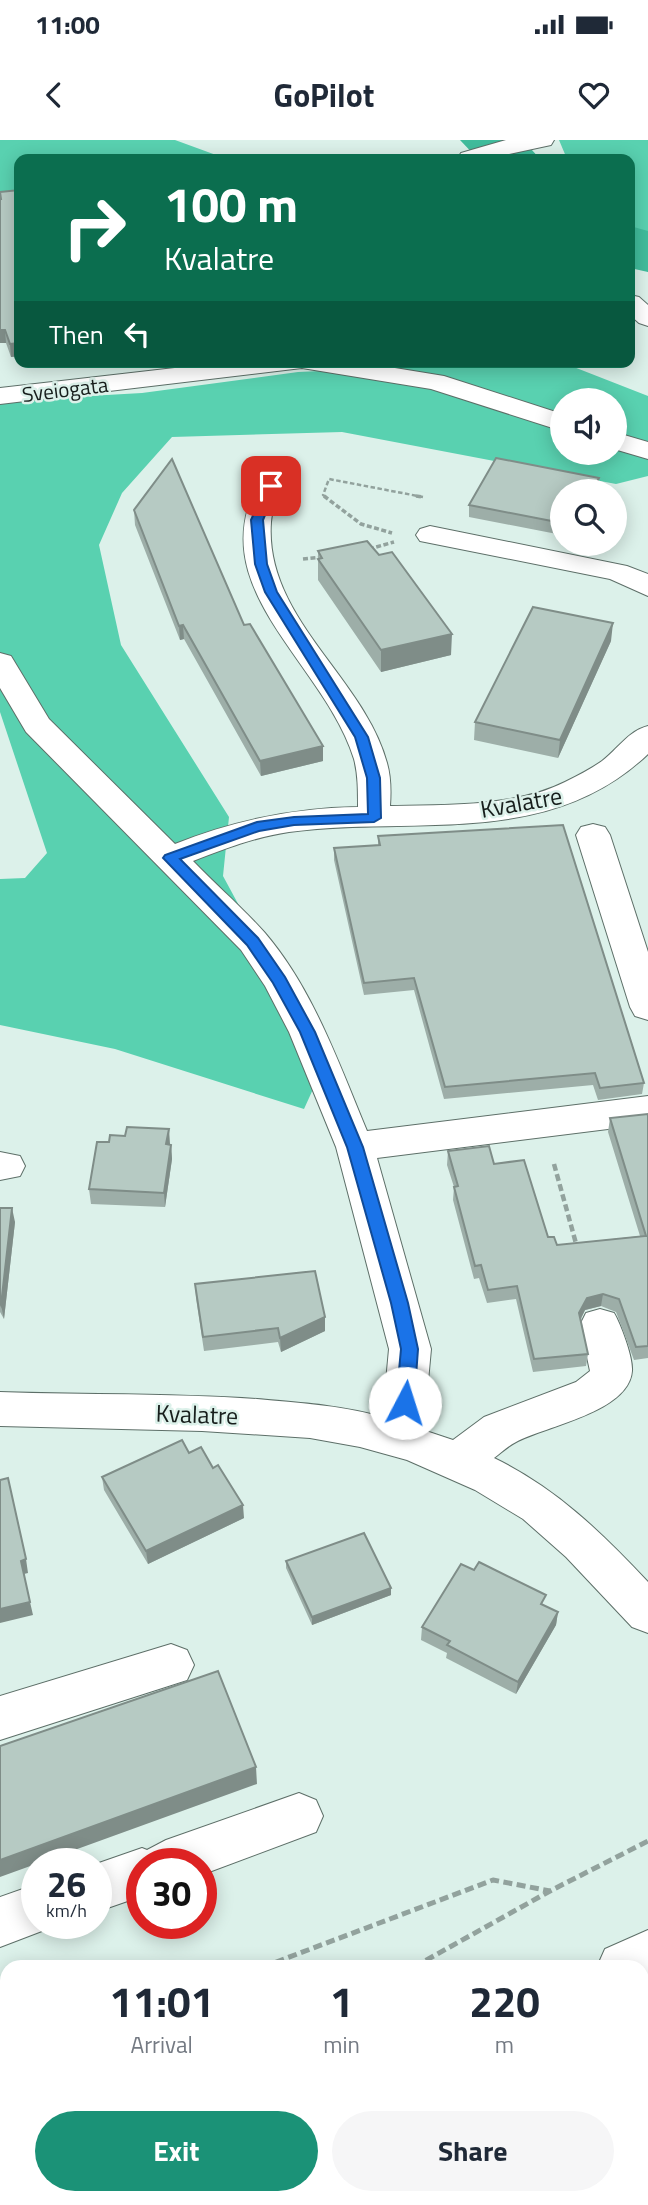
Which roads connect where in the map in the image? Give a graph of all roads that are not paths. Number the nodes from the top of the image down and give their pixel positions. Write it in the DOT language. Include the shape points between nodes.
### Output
graph roads {
  1 [pos="453,140"];
  2 [pos="543,140"];
  3 [pos="466,154"];
  4 [pos="482,154"];
  5 [pos="245,368"];
  6 [pos="345,368"];
  7 [pos="0,396"];
  8 [pos="550,419"];
  9 [pos="627,444"];
  10 [pos="648,451"];
  11 [pos="278,472"];
  12 [pos="430,535"];
  13 [pos="648,587"];
  14 [pos="0,662"];
  15 [pos="648,736"];
  16 [pos="374,818"];
  17 [pos="593,835"];
  18 [pos="170,858"];
  19 [pos="648,1007"];
  20 [pos="648,1110"];
  21 [pos="355,1147"];
  22 [pos="600,1325"];
  23 [pos="0,1409"];
  24 [pos="392,1438"];
  25 [pos="458,1461"];
  26 [pos="648,1613"];
  27 [pos="171,1665"];
  28 [pos="0,1718"];
  29 [pos="299,1816"];
  30 [pos="210,1848"];
  31 [pos="21,1915"];
  32 [pos="0,1922"];
  1 -- 3 [label="street"];
  2 -- 4 [label="street"];
  5 -- 7 [label="street, Sveiogata"];
  6 -- 8 [label="street" via="435,382"];
  9 -- 10 [label="street"];
  11 -- 16 [label="street" via="257,520 261,564 271,592 362,737 374,778"];
  12 -- 13 [label="street" via="617,572"];
  14 -- 18 [label="street" via="37,725"];
  15 -- 16 [label="street, Kvalatre" via="601,779 540,803"];
  16 -- 18 [label="street, Kvalatre" via="257,827"];
  17 -- 19 [label="street"];
  18 -- 21 [label="street" via="253,942 280,981 307,1032"];
  20 -- 21 [label="street"];
  21 -- 24 [label="street" via="410,1349 405,1403"];
  22 -- 25 [label="street" via="611,1371 606,1383 591,1394 499,1430"];
  23 -- 24 [label="street, Kvalatre" via="227,1414 331,1423"];
  24 -- 25 [label="street, Kvalatre"];
  25 -- 26 [label="street, Kvalatre" via="540,1508"];
  27 -- 28 [label="street"];
  29 -- 30 [label="street"];
  31 -- 32 [label="street"];
}
